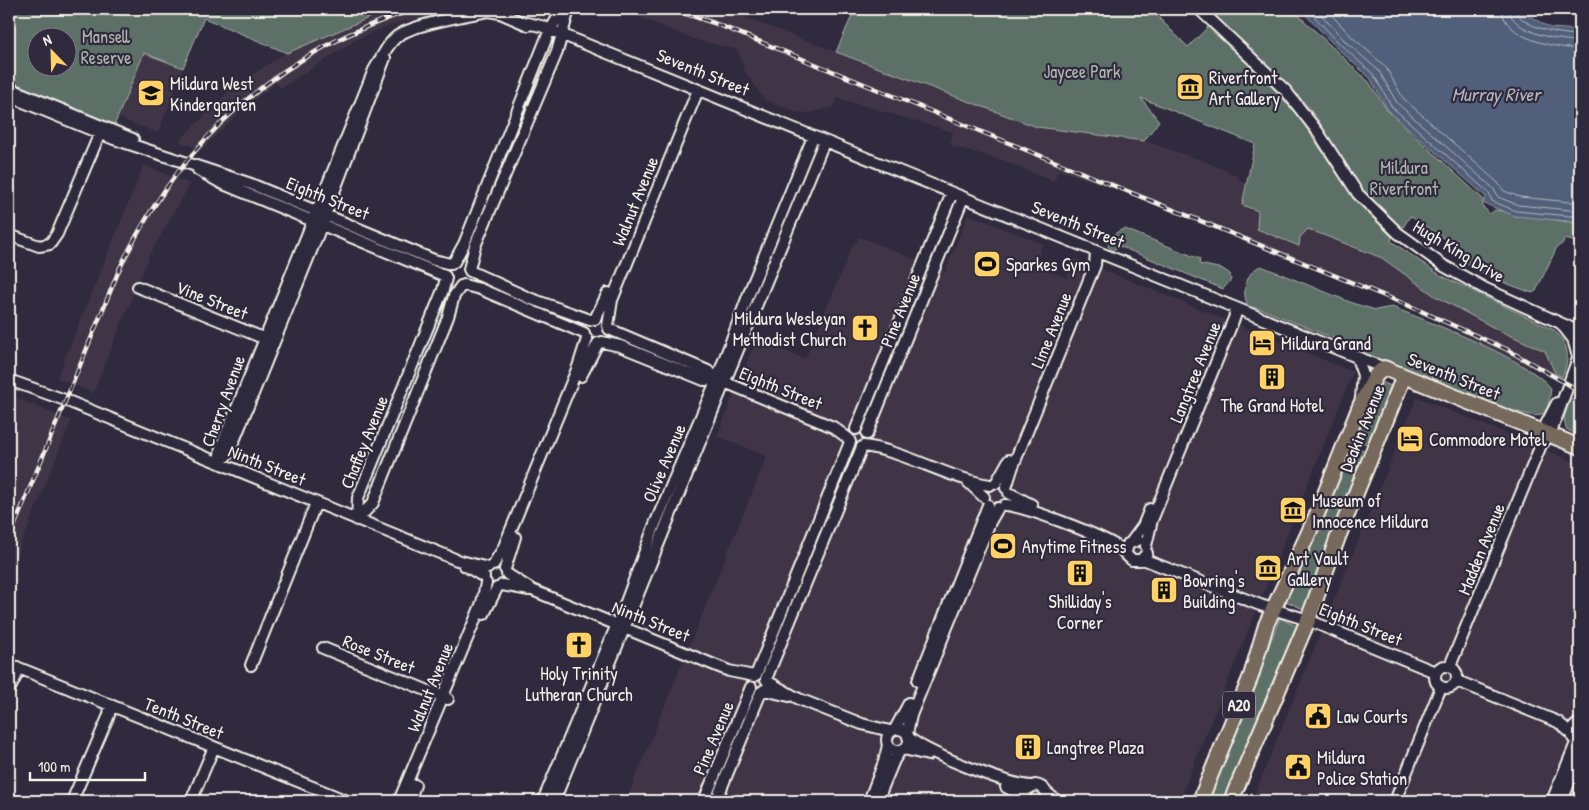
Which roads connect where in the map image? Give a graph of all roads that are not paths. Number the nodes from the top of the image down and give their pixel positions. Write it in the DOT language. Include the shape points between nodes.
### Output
graph roads {
  1 [pos="563,9"];
  2 [pos="568,9"];
  3 [pos="1199,9"];
  4 [pos="549,33"];
  5 [pos="562,35"];
  6 [pos="9,88"];
  7 [pos="695,89"];
  8 [pos="9,96"];
  9 [pos="519,109"];
  10 [pos="530,114"];
  11 [pos="98,132"];
  12 [pos="813,137"];
  13 [pos="824,142"];
  14 [pos="154,150"];
  15 [pos="485,191"];
  16 [pos="952,193"];
  17 [pos="496,195"];
  18 [pos="963,198"];
  19 [pos="946,209"];
  20 [pos="956,214"];
  21 [pos="319,218"];
  22 [pos="9,235"];
  23 [pos="1096,252"];
  24 [pos="452,263"];
  25 [pos="470,270"];
  26 [pos="446,277"];
  27 [pos="462,285"];
  28 [pos="138,287"];
  29 [pos="1234,308"];
  30 [pos="592,319"];
  31 [pos="1560,323"];
  32 [pos="608,328"];
  33 [pos="1580,332"];
  34 [pos="585,336"];
  35 [pos="269,340"];
  36 [pos="600,342"];
  37 [pos="418,354"];
  38 [pos="1579,355"];
  39 [pos="1357,358"];
  40 [pos="431,359"];
  41 [pos="1384,368"];
  42 [pos="9,373"];
  43 [pos="1404,376"];
  44 [pos="9,380"];
  45 [pos="721,381"];
  46 [pos="65,400"];
  47 [pos="1360,406"];
  48 [pos="861,417"];
  49 [pos="872,421"];
  50 [pos="852,435"];
  51 [pos="383,438"];
  52 [pos="1545,438"];
  53 [pos="865,441"];
  54 [pos="396,443"];
  55 [pos="1580,447"];
  56 [pos="219,463"];
  57 [pos="968,482"];
  58 [pos="993,484"];
  59 [pos="1008,490"];
  60 [pos="316,503"];
  61 [pos="994,503"];
  62 [pos="357,520"];
  63 [pos="1131,541"];
  64 [pos="1145,552"];
  65 [pos="1126,553"];
  66 [pos="506,572"];
  67 [pos="488,573"];
  68 [pos="500,587"];
  69 [pos="532,590"];
  70 [pos="1274,607"];
  71 [pos="784,608"];
  72 [pos="794,612"];
  73 [pos="1308,620"];
  74 [pos="620,627"];
  75 [pos="323,648"];
  76 [pos="251,665"];
  77 [pos="13,666"];
  78 [pos="1450,666"];
  79 [pos="1436,672"];
  80 [pos="1457,681"];
  81 [pos="759,683"];
  82 [pos="9,684"];
  83 [pos="1442,687"];
  84 [pos="9,690"];
  85 [pos="446,699"];
  86 [pos="110,705"];
  87 [pos="1577,734"];
  88 [pos="908,735"];
  89 [pos="890,736"];
  90 [pos="214,747"];
  91 [pos="902,750"];
  92 [pos="1580,756"];
  93 [pos="1570,769"];
  94 [pos="714,777"];
  95 [pos="724,781"];
  96 [pos="1032,786"];
  97 [pos="1046,797"];
  98 [pos="1026,799"];
  99 [pos="72,801"];
  100 [pos="192,801"];
  101 [pos="347,801"];
  102 [pos="399,801"];
  103 [pos="409,801"];
  104 [pos="543,801"];
  105 [pos="554,801"];
  106 [pos="704,801"];
  107 [pos="716,801"];
  108 [pos="869,801"];
  109 [pos="877,801"];
  110 [pos="1057,801"];
  111 [pos="1200,801"];
  112 [pos="1232,801"];
  113 [pos="1395,801"];
  114 [pos="1552,801"];
  115 [pos="1562,801"];
  1 -- 4 [label="street"];
  2 -- 5 [label="street"];
  3 -- 31 [label="street, Hugh King Drive" via="1286,90 1358,194 1393,228 1416,247 1484,288"];
  4 -- 5 [label="street"];
  4 -- 9 [label="street"];
  4 -- 21 [label="street, Cherry Avenue" via="495,11 403,33 396,38 386,53 381,72"];
  5 -- 7 [label="street, Seventh Street"];
  5 -- 10 [label="street"];
  6 -- 14 [label="street, Eighth Street" via="116,131"];
  7 -- 12 [label="street, Seventh Street"];
  7 -- 30 [label="street, Walnut Avenue" via="604,303"];
  7 -- 32 [label="street, Walnut Avenue" via="612,300"];
  8 -- 11 [label="street, Eighth Street"];
  9 -- 10 [label="street"];
  9 -- 15 [label="street"];
  10 -- 17 [label="street"];
  11 -- 14 [label="street, Eighth Street"];
  11 -- 22 [label="street" via="50,244 39,246"];
  12 -- 13 [label="street, Seventh Street"];
  12 -- 45 [label="street, Olive Avenue" via="751,288"];
  13 -- 16 [label="street, Seventh Street"];
  13 -- 45 [label="street, Olive Avenue"];
  14 -- 21 [label="street, Eighth Street" via="224,174"];
  15 -- 17 [label="street"];
  15 -- 24 [label="street" via="464,244"];
  16 -- 18 [label="street, Seventh Street"];
  16 -- 19 [label="street, Pine Avenue"];
  17 -- 25 [label="street" via="475,246"];
  18 -- 20 [label="street, Pine Avenue"];
  18 -- 23 [label="street, Seventh Street"];
  19 -- 20 [label="street"];
  19 -- 48 [label="street, Pine Avenue"];
  20 -- 49 [label="street, Pine Avenue"];
  21 -- 24 [label="street, Eighth Street" via="434,260"];
  21 -- 26 [label="street, Eighth Street"];
  21 -- 35 [label="street, Cherry Avenue"];
  23 -- 29 [label="street, Seventh Street"];
  23 -- 58 [label="street, Lime Avenue" via="1089,262 1008,463"];
  23 -- 59 [label="street, Lime Avenue" via="1095,265 1013,466"];
  24 -- 25 [label="street" via="464,264"];
  24 -- 26 [label="street" via="446,269"];
  25 -- 27 [label="street" via="469,279"];
  25 -- 30 [label="street" via="529,298"];
  26 -- 27 [label="street" via="450,284"];
  26 -- 37 [label="street, Chaffey Avenue"];
  27 -- 34 [label="street" via="480,289"];
  27 -- 40 [label="street, Chaffey Avenue" via="452,300"];
  28 -- 35 [label="street, Vine Street"];
  29 -- 39 [label="street, Seventh Street"];
  29 -- 63 [label="street, Langtree Avenue" via="1148,515"];
  29 -- 64 [label="street, Langtree Avenue" via="1235,316 1152,520"];
  30 -- 32 [label="street" via="603,320"];
  30 -- 34 [label="street" via="585,326"];
  31 -- 33 [label="street, Hugh King Drive"];
  31 -- 38 [label="street" via="1573,339"];
  32 -- 36 [label="street" via="607,336"];
  32 -- 45 [label="street, Eighth Street" via="708,371"];
  34 -- 36 [label="street"];
  34 -- 67 [label="street, Walnut Avenue" via="578,367 503,549"];
  35 -- 56 [label="street, Cherry Avenue" via="228,453"];
  36 -- 45 [label="street, Eighth Street" via="620,346 704,380"];
  36 -- 66 [label="street" via="585,367 512,546"];
  37 -- 40 [label="street"];
  37 -- 51 [label="street, Chaffey Avenue"];
  38 -- 52 [label="street"];
  39 -- 41 [label="street, Seventh Street"];
  39 -- 47 [label="street, Deakin Avenue" via="1364,375"];
  40 -- 54 [label="street, Chaffey Avenue"];
  41 -- 43 [label="highway, Seventh Street"];
  41 -- 47 [label="highway, Deakin Avenue / A20" via="1375,376"];
  42 -- 46 [label="street, Ninth Street"];
  43 -- 52 [label="highway, Seventh Street"];
  43 -- 73 [label="highway, Deakin Avenue / A20"];
  44 -- 46 [label="street, Ninth Street"];
  45 -- 50 [label="street, Eighth Street"];
  45 -- 74 [label="street, Olive Avenue" via="655,524"];
  46 -- 56 [label="street, Ninth Street"];
  47 -- 70 [label="highway, Deakin Avenue / A20" via="1303,546"];
  48 -- 49 [label="street"];
  48 -- 50 [label="street, Pine Avenue"];
  49 -- 53 [label="street, Pine Avenue"];
  50 -- 53 [label="street" via="854,446"];
  50 -- 53 [label="street" via="861,429"];
  50 -- 71 [label="street, Pine Avenue"];
  51 -- 54 [label="street"];
  51 -- 62 [label="street, Chaffey Avenue" via="357,502"];
  52 -- 55 [label="highway, Seventh Street"];
  52 -- 78 [label="street, Madden Avenue"];
  53 -- 57 [label="street"];
  53 -- 72 [label="street, Pine Avenue"];
  54 -- 62 [label="street, Chaffey Avenue" via="373,503"];
  56 -- 60 [label="street, Ninth Street"];
  57 -- 58 [label="street"];
  57 -- 61 [label="street"];
  58 -- 59 [label="street"];
  58 -- 61 [label="street, Lime Avenue" via="986,490"];
  59 -- 61 [label="street, Lime Avenue"];
  59 -- 63 [label="street" via="1030,504 1120,541"];
  60 -- 62 [label="street, Ninth Street"];
  60 -- 76 [label="street"];
  61 -- 65 [label="street" via="1026,509 1104,540"];
  61 -- 88 [label="street" via="990,522 911,715"];
  61 -- 89 [label="street" via="906,711"];
  62 -- 67 [label="street, Ninth Street"];
  63 -- 64 [label="street" via="1139,540"];
  63 -- 65 [label="street"];
  64 -- 65 [label="street" via="1138,561"];
  64 -- 70 [label="street, Eighth Street" via="1260,605"];
  66 -- 67 [label="street, Ninth Street" via="500,565"];
  66 -- 68 [label="street, Walnut Avenue"];
  66 -- 69 [label="street, Ninth Street"];
  67 -- 68 [label="street, Ninth Street"];
  67 -- 85 [label="street, Walnut Avenue" via="482,603"];
  68 -- 69 [label="street, Ninth Street"];
  68 -- 85 [label="street, Walnut Avenue"];
  69 -- 74 [label="street, Ninth Street"];
  70 -- 73 [label="street, Eighth Street"];
  70 -- 111 [label="highway, Deakin Avenue / A20"];
  71 -- 72 [label="street"];
  71 -- 81 [label="street, Pine Avenue"];
  72 -- 81 [label="street, Pine Avenue"];
  73 -- 79 [label="street, Eighth Street"];
  73 -- 112 [label="highway, Deakin Avenue / A20"];
  74 -- 81 [label="street, Ninth Street"];
  74 -- 104 [label="street, Olive Avenue"];
  74 -- 105 [label="street, Olive Avenue"];
  75 -- 85 [label="street, Rose Street"];
  77 -- 82 [label="street"];
  77 -- 84 [label="street" via="16,676"];
  77 -- 86 [label="street, Tenth Street"];
  78 -- 79 [label="street" via="1440,667"];
  78 -- 80 [label="street" via="1457,674"];
  79 -- 83 [label="street" via="1435,679"];
  80 -- 83 [label="street" via="1449,688"];
  80 -- 87 [label="street" via="1558,722"];
  81 -- 89 [label="street, Ninth Street"];
  81 -- 94 [label="street, Pine Avenue"];
  81 -- 95 [label="street, Pine Avenue"];
  83 -- 113 [label="street"];
  85 -- 102 [label="street, Walnut Avenue"];
  85 -- 103 [label="street, Walnut Avenue"];
  86 -- 90 [label="street, Tenth Street"];
  86 -- 99 [label="street" via="109,715"];
  87 -- 93 [label="street"];
  88 -- 89 [label="street" via="902,729"];
  88 -- 91 [label="street" via="908,744"];
  88 -- 96 [label="street" via="925,748 1003,780"];
  89 -- 91 [label="street" via="893,750"];
  89 -- 108 [label="street"];
  90 -- 100 [label="street"];
  90 -- 101 [label="street, Tenth Street"];
  91 -- 98 [label="street" via="922,753"];
  91 -- 109 [label="street" via="894,760"];
  92 -- 93 [label="street"];
  93 -- 114 [label="street"];
  93 -- 115 [label="street"];
  94 -- 95 [label="street"];
  94 -- 106 [label="street, Pine Avenue"];
  95 -- 107 [label="street, Pine Avenue"];
  96 -- 97 [label="street" via="1041,786"];
  96 -- 98 [label="street" via="1027,790"];
  97 -- 110 [label="street"];
}
